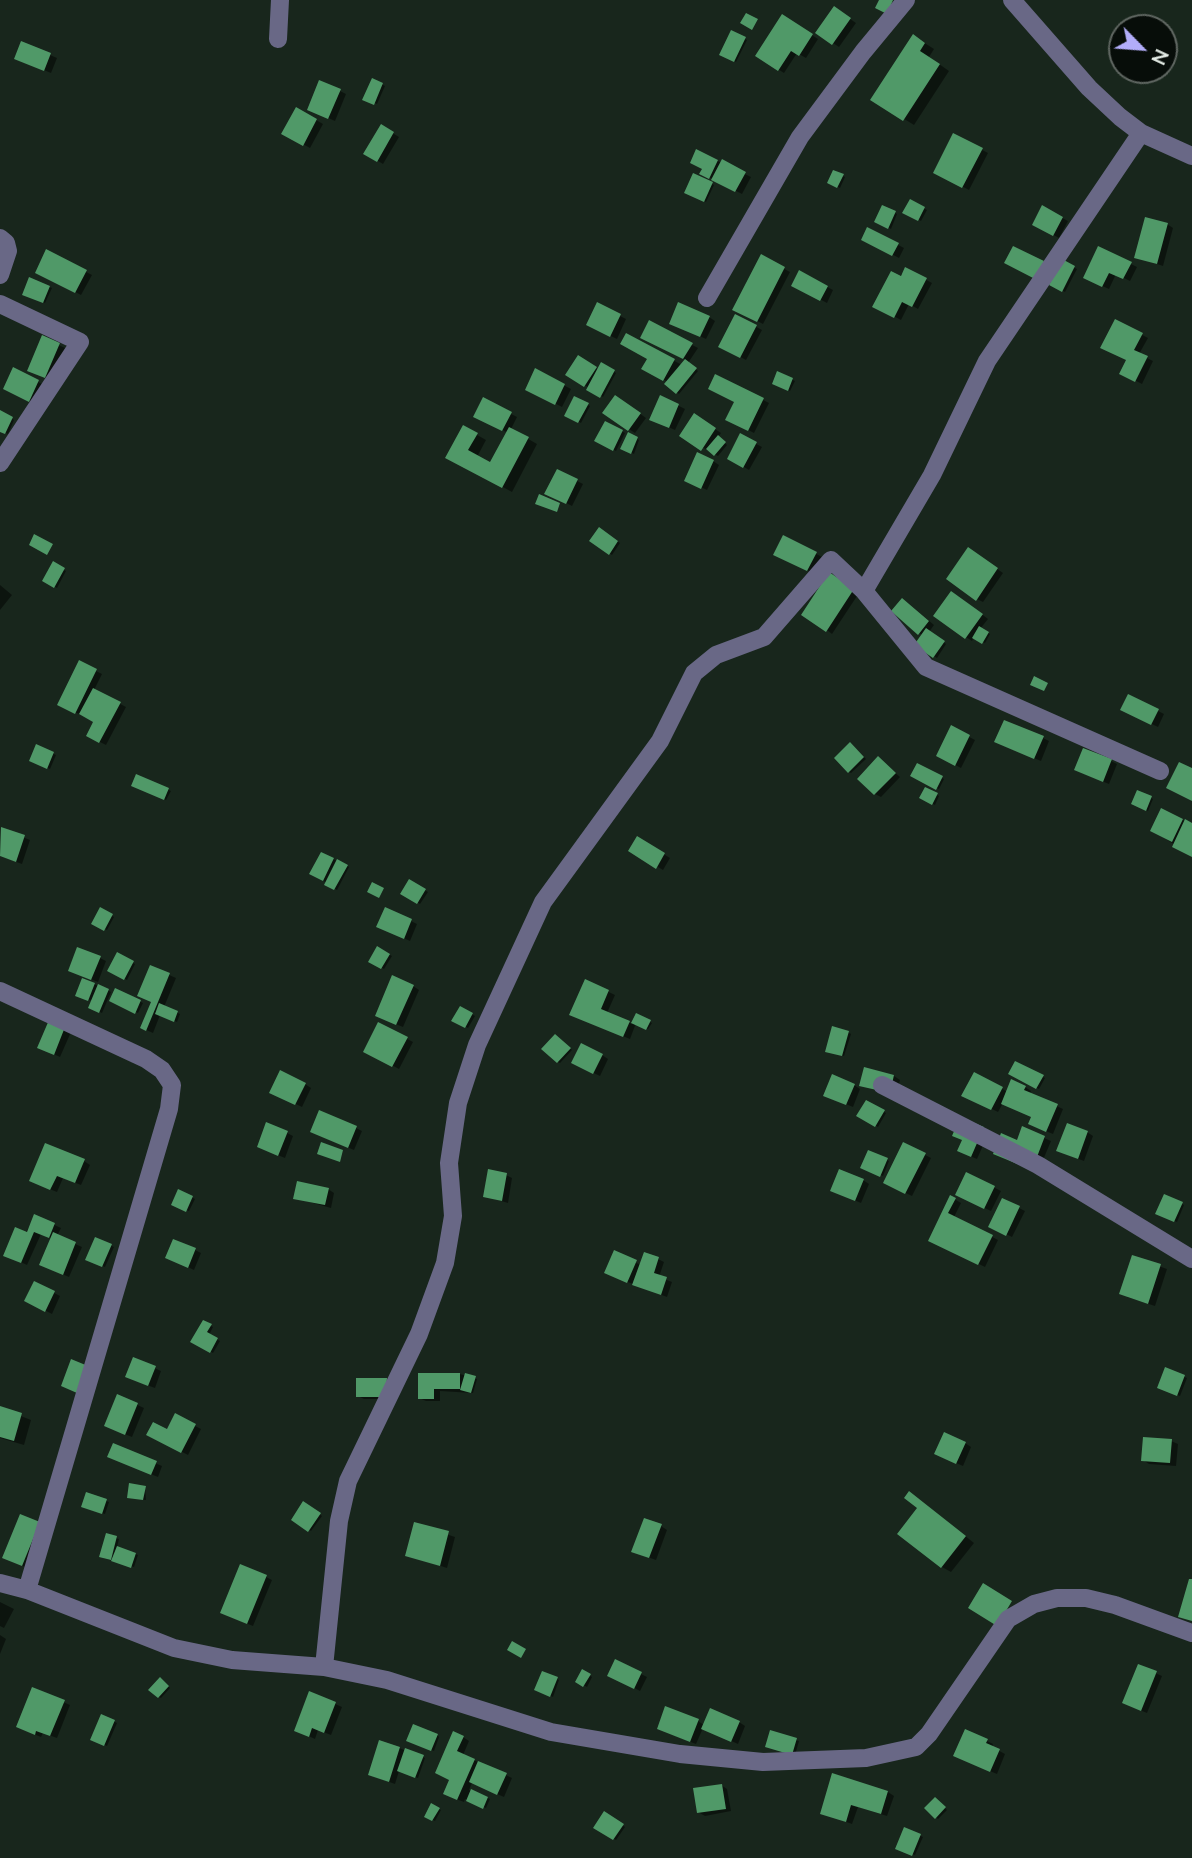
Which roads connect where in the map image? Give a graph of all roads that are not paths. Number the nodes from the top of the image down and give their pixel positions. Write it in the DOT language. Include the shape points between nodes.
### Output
graph roads {
  1 [pos="280,0"];
  2 [pos="906,0"];
  3 [pos="1012,0"];
  4 [pos="278,39"];
  5 [pos="1141,133"];
  6 [pos="1192,156"];
  7 [pos="0,238"];
  8 [pos="0,275"];
  9 [pos="707,298"];
  10 [pos="0,304"];
  11 [pos="0,463"];
  12 [pos="864,591"];
  13 [pos="1160,771"];
  14 [pos="0,991"];
  15 [pos="882,1085"];
  16 [pos="1192,1259"];
  17 [pos="0,1583"];
  18 [pos="27,1590"];
  19 [pos="1192,1633"];
  20 [pos="324,1667"];
  1 -- 4 [label="street"];
  2 -- 9 [label="street" via="800,138"];
  3 -- 5 [label="street" via="1089,88"];
  5 -- 6 [label="street"];
  5 -- 12 [label="street" via="987,361 932,475"];
  7 -- 8 [label="street" via="8,251"];
  10 -- 11 [label="street" via="80,342"];
  12 -- 13 [label="street" via="926,667"];
  12 -- 20 [label="street" via="831,560 764,637 716,655 694,673 660,741 543,902 519,949 458,1102 449,1163 453,1216 445,1263 418,1334 348,1481 339,1521"];
  14 -- 18 [label="street" via="146,1059 162,1070 172,1085 169,1110"];
  15 -- 16 [label="street" via="1038,1165"];
  17 -- 18 [label="street"];
  18 -- 20 [label="street" via="174,1648 232,1660"];
  19 -- 20 [label="street" via="1086,1598 1034,1604 1008,1619 916,1747 866,1758 763,1762 643,1749 551,1732 387,1680"];
}
